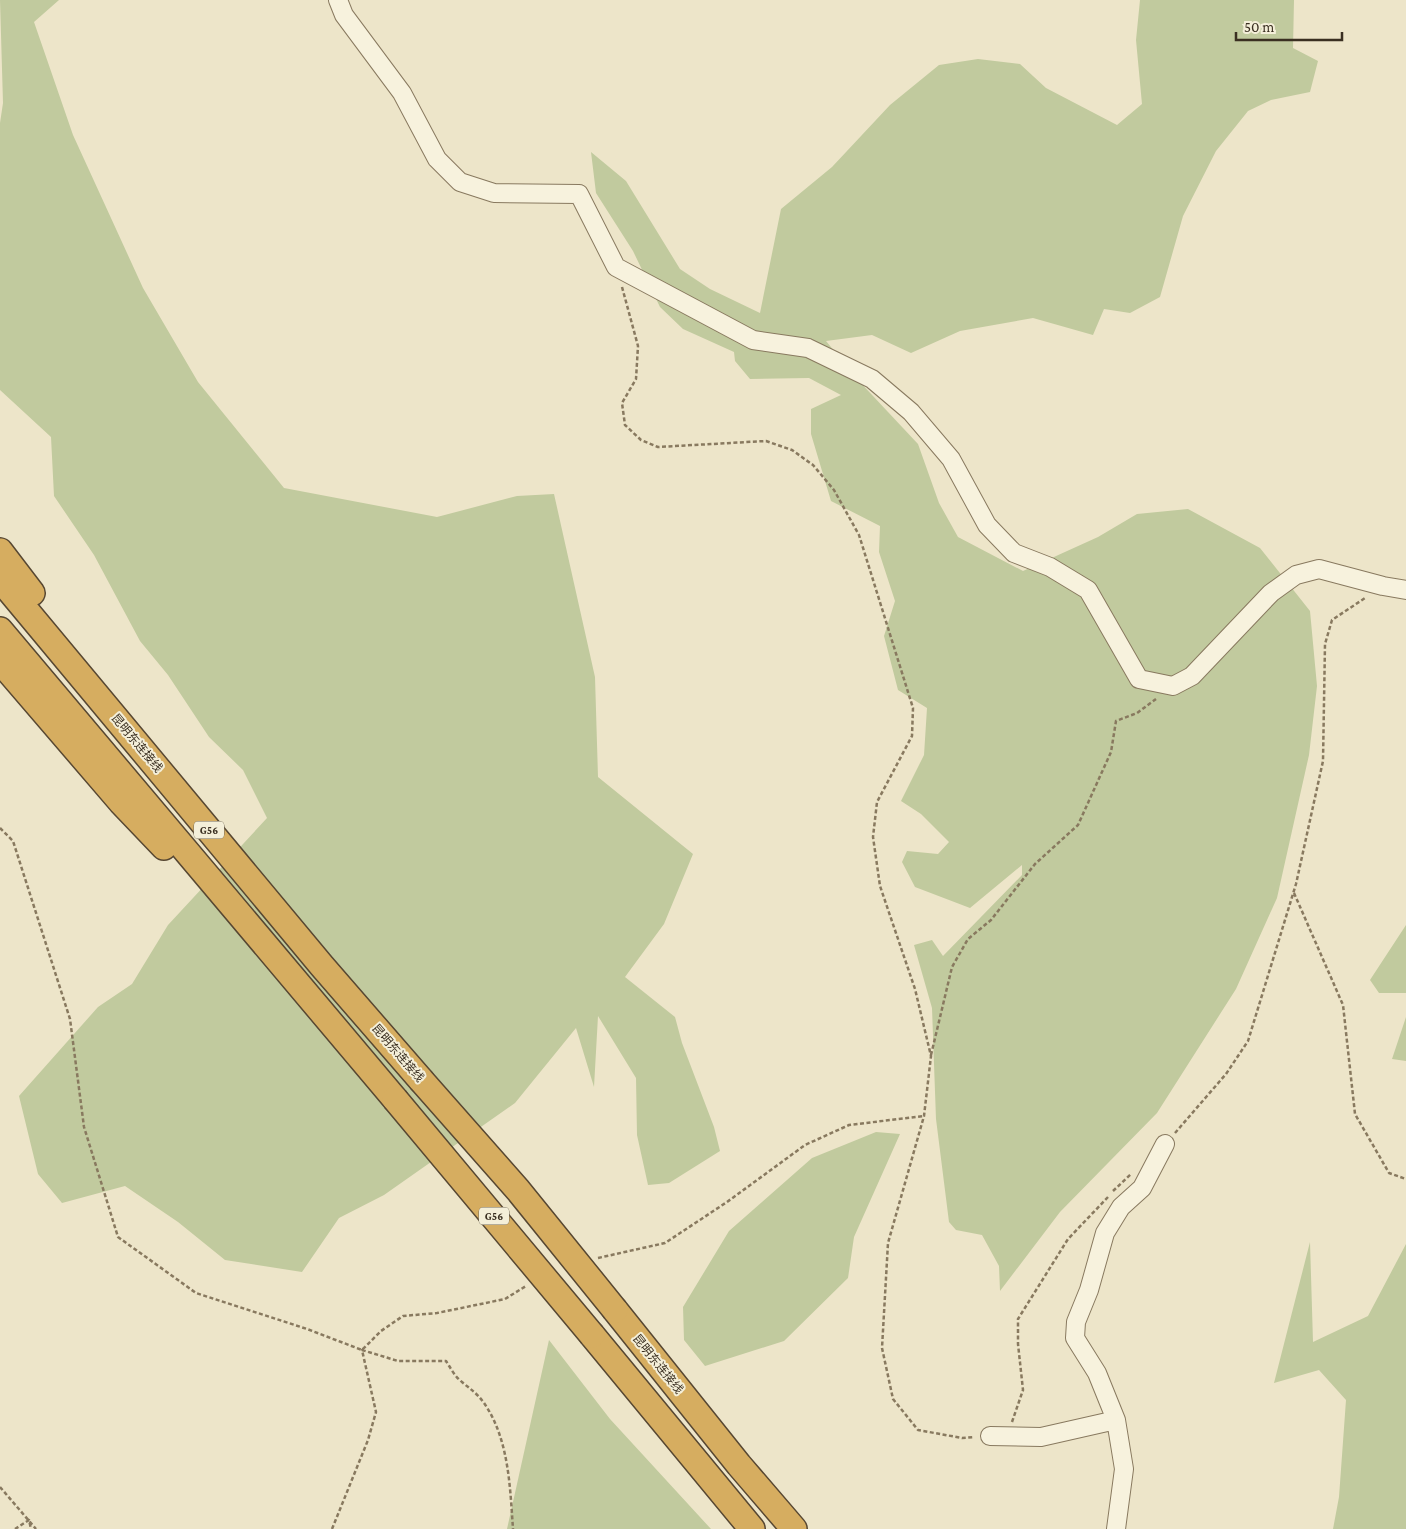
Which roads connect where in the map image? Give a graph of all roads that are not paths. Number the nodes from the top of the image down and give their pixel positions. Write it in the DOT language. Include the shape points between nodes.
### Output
graph roads {
  1 [pos="338,0"];
  2 [pos="0,551"];
  3 [pos="0,579"];
  4 [pos="1406,590"];
  5 [pos="0,630"];
  6 [pos="0,661"];
  7 [pos="0,679"];
  8 [pos="62,733"];
  9 [pos="249,878"];
  10 [pos="304,991"];
  11 [pos="1165,1144"];
  12 [pos="1116,1420"];
  13 [pos="990,1436"];
  14 [pos="752,1529"];
  15 [pos="794,1529"];
  16 [pos="1116,1529"];
  1 -- 4 [label="street" via="344,15 402,93 437,159 460,182 494,193 580,194 616,267 753,340 808,348 872,379 911,412 951,459 987,525 1014,553 1050,567 1088,590 1139,679 1173,686 1192,676 1271,593 1296,575 1319,569"];
  2 -- 9 [label="highway" via="148,736"];
  3 -- 9 [label="highway, 昆明东连接线 / G56"];
  5 -- 10 [label="highway, G56"];
  6 -- 8 [label="highway"];
  7 -- 8 [label="highway"];
  8 -- 10 [label="highway" via="146,829 248,928"];
  9 -- 15 [label="highway, 昆明东连接线 / G56, bridge" via="518,1190"];
  10 -- 14 [label="highway, G56, bridge"];
  11 -- 12 [label="street" via="1142,1188 1121,1207 1105,1233 1076,1322 1075,1338 1097,1373"];
  12 -- 13 [label="street" via="1041,1437"];
  12 -- 16 [label="street" via="1124,1470"];
}
